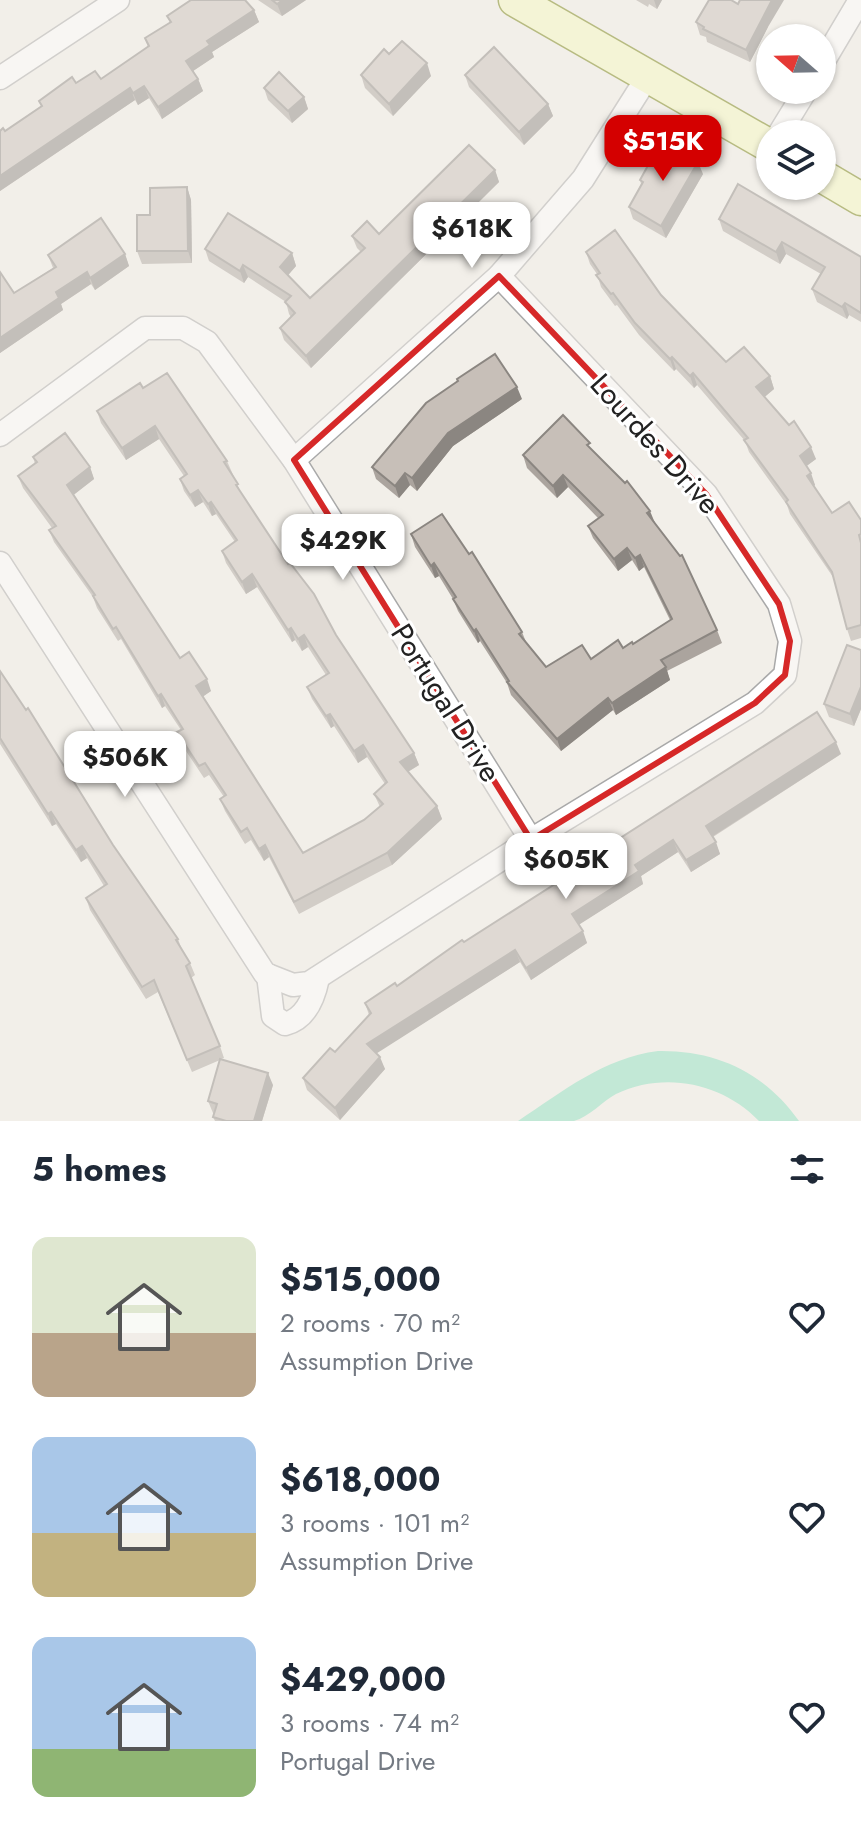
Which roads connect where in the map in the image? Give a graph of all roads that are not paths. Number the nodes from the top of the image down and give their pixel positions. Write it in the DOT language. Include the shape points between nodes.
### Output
graph roads {
  1 [pos="118,0"];
  2 [pos="515,0"];
  3 [pos="860,0"];
  4 [pos="836,40"];
  5 [pos="648,76"];
  6 [pos="0,78"];
  7 [pos="756,138"];
  8 [pos="836,184"];
  9 [pos="861,199"];
  10 [pos="499,276"];
  11 [pos="0,435"];
  12 [pos="294,460"];
  13 [pos="0,563"];
  14 [pos="531,840"];
  15 [pos="268,975"];
  16 [pos="318,978"];
  1 -- 6 [label="street"];
  2 -- 5 [label="street"];
  3 -- 4 [label="street"];
  5 -- 7 [label="street"];
  5 -- 10 [label="street" via="583,179"];
  8 -- 9 [label="street"];
  10 -- 12 [label="street"];
  10 -- 14 [label="street, Lourdes Drive" via="706,494 779,604 790,641 785,675 755,703"];
  11 -- 12 [label="street, Portugal Drive" via="145,328 183,328 207,342"];
  12 -- 14 [label="street, Portugal Drive"];
  13 -- 15 [label="street"];
  14 -- 16 [label="street"];
  15 -- 16 [label="street" via="293,985"];
  15 -- 16 [label="street" via="273,1016 285,1024 304,1013"];
}
